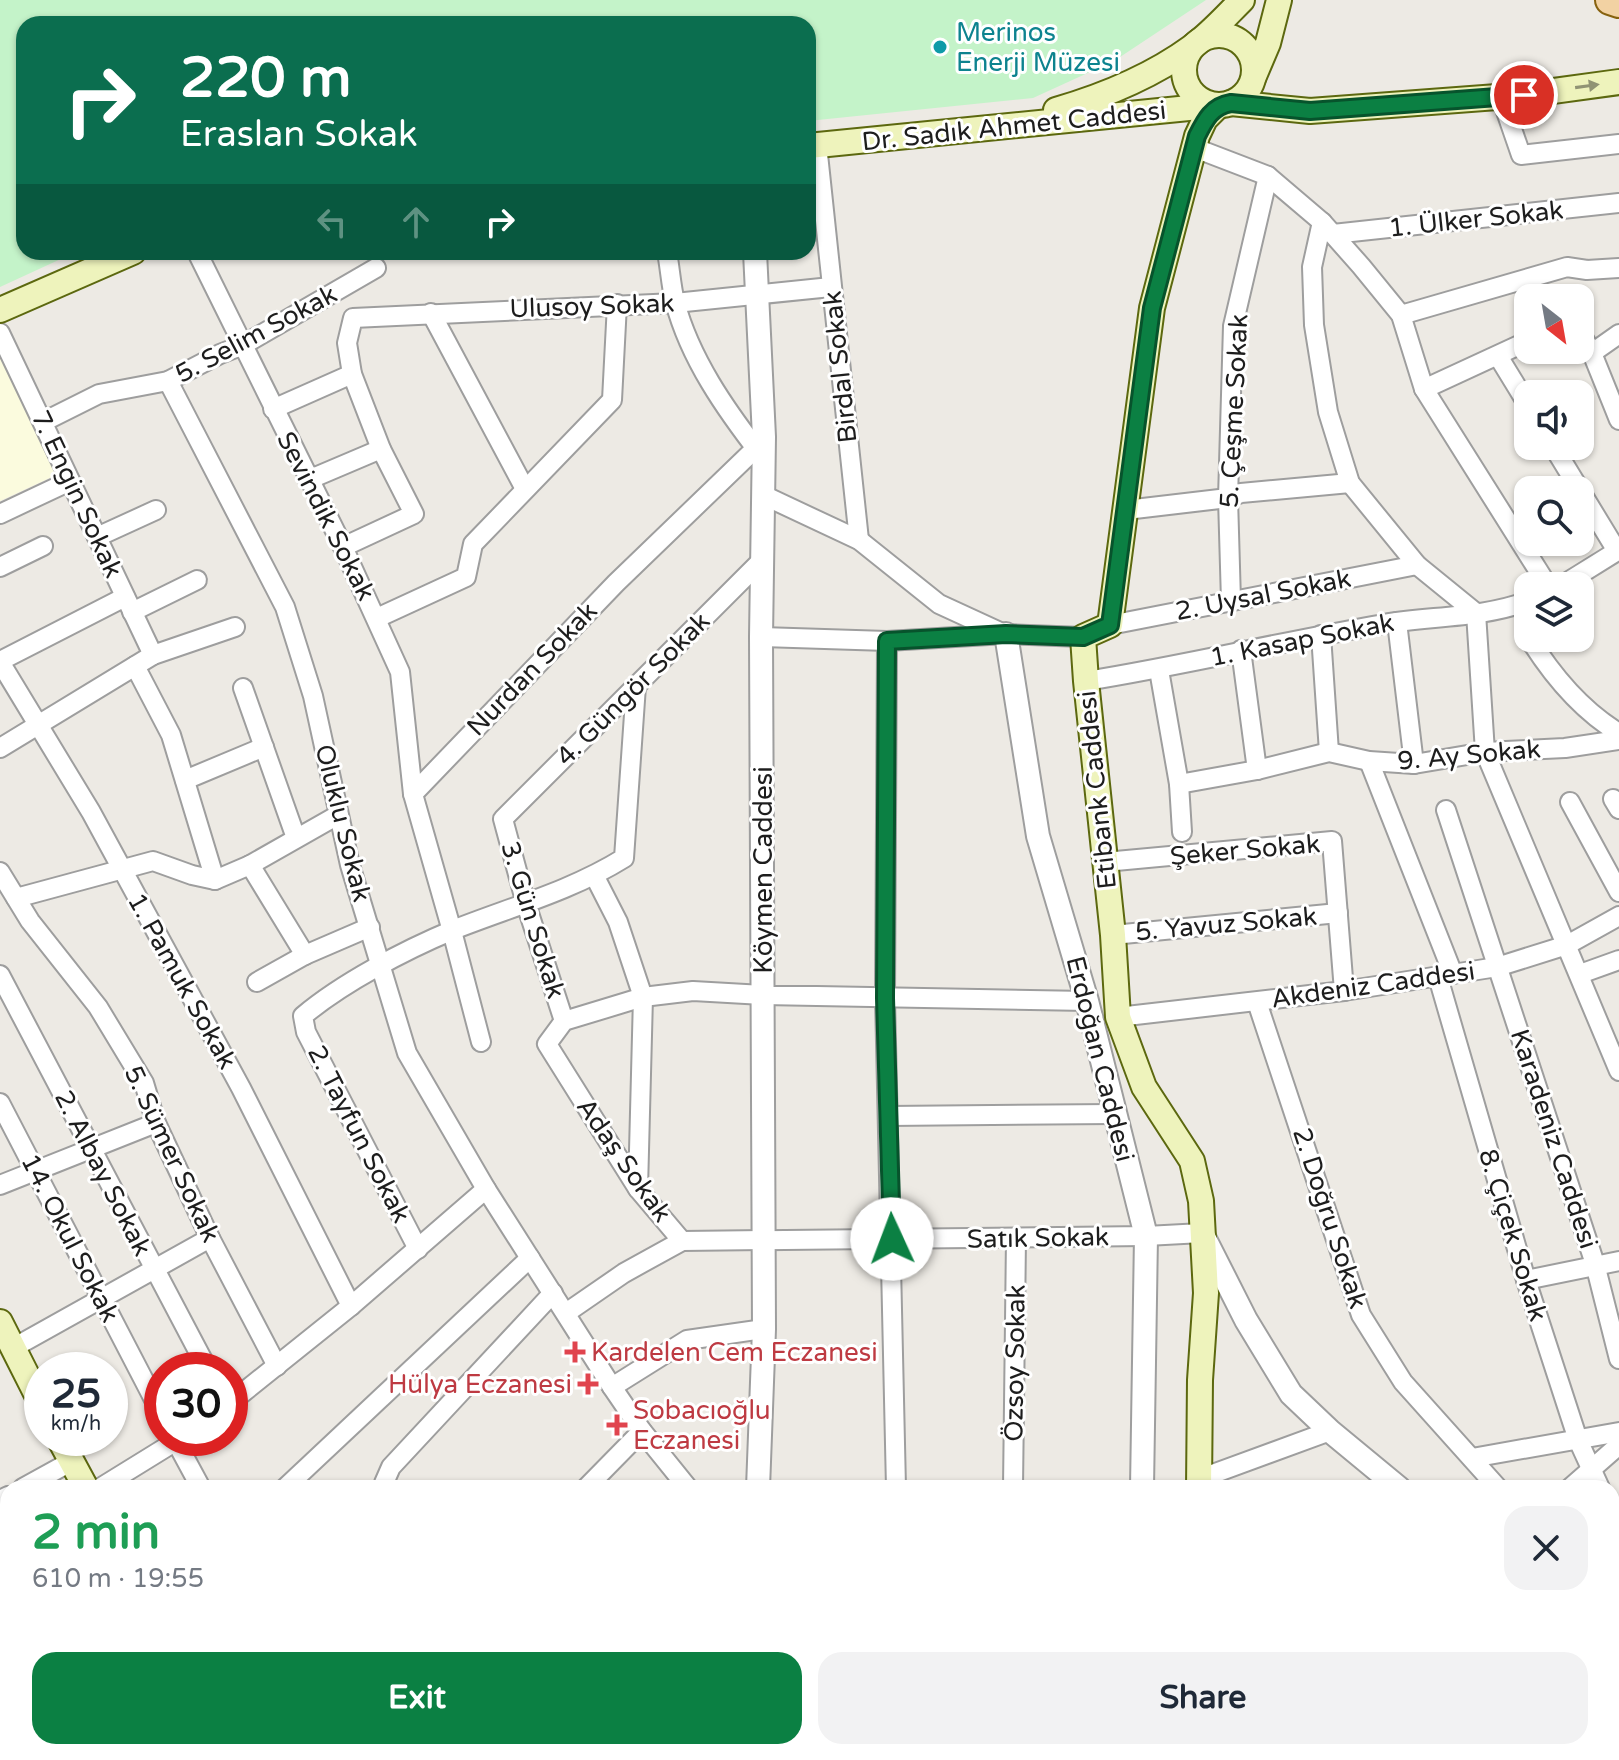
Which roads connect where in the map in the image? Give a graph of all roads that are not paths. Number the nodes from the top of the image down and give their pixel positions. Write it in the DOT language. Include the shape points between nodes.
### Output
graph roads {
  1 [pos="1242,0"];
  2 [pos="1279,0"];
  3 [pos="1610,0"];
  4 [pos="1619,3"];
  5 [pos="1194,46"];
  6 [pos="1253,78"];
  7 [pos="1619,82"];
  8 [pos="1501,97"];
  9 [pos="1225,104"];
  10 [pos="1000,127"];
  11 [pos="1619,144"];
  12 [pos="816,146"];
  13 [pos="1195,148"];
  14 [pos="816,176"];
  15 [pos="1268,176"];
  16 [pos="1619,203"];
  17 [pos="1328,228"];
  18 [pos="115,260"];
  19 [pos="201,260"];
  20 [pos="668,260"];
  21 [pos="755,260"];
  22 [pos="376,268"];
  23 [pos="1619,268"];
  24 [pos="831,287"];
  25 [pos="757,294"];
  26 [pos="675,303"];
  27 [pos="617,304"];
  28 [pos="0,310"];
  29 [pos="431,313"];
  30 [pos="1401,315"];
  31 [pos="0,333"];
  32 [pos="1619,334"];
  33 [pos="243,345"];
  34 [pos="1514,348"];
  35 [pos="1594,352"];
  36 [pos="1498,356"];
  37 [pos="1594,358"];
  38 [pos="352,374"];
  39 [pos="168,381"];
  40 [pos="1514,382"];
  41 [pos="1424,389"];
  42 [pos="273,409"];
  43 [pos="1619,420"];
  44 [pos="43,422"];
  45 [pos="381,449"];
  46 [pos="759,453"];
  47 [pos="1562,460"];
  48 [pos="308,480"];
  49 [pos="70,481"];
  50 [pos="1350,483"];
  51 [pos="525,489"];
  52 [pos="763,495"];
  53 [pos="1228,498"];
  54 [pos="156,510"];
  55 [pos="1126,510"];
  56 [pos="0,514"];
  57 [pos="97,537"];
  58 [pos="859,540"];
  59 [pos="43,546"];
  60 [pos="343,547"];
  61 [pos="1618,550"];
  62 [pos="763,559"];
  63 [pos="1417,565"];
  64 [pos="0,567"];
  65 [pos="1539,572"];
  66 [pos="1583,572"];
  67 [pos="197,580"];
  68 [pos="1231,601"];
  69 [pos="129,604"];
  70 [pos="1514,605"];
  71 [pos="1476,613"];
  72 [pos="377,618"];
  73 [pos="1397,622"];
  74 [pos="1110,625"];
  75 [pos="235,627"];
  76 [pos="1006,634"];
  77 [pos="1321,635"];
  78 [pos="761,637"];
  79 [pos="1083,637"];
  80 [pos="887,641"];
  81 [pos="1241,650"];
  82 [pos="1538,652"];
  83 [pos="153,655"];
  84 [pos="0,662"];
  85 [pos="135,666"];
  86 [pos="1159,670"];
  87 [pos="1086,681"];
  88 [pos="636,686"];
  89 [pos="243,688"];
  90 [pos="38,725"];
  91 [pos="1619,733"];
  92 [pos="1619,740"];
  93 [pos="264,747"];
  94 [pos="0,748"];
  95 [pos="1329,752"];
  96 [pos="1485,752"];
  97 [pos="1369,761"];
  98 [pos="1414,764"];
  99 [pos="1257,770"];
  100 [pos="185,780"];
  101 [pos="1179,784"];
  102 [pos="413,794"];
  103 [pos="1570,802"];
  104 [pos="1446,810"];
  105 [pos="338,815"];
  106 [pos="503,819"];
  107 [pos="1182,832"];
  108 [pos="296,838"];
  109 [pos="1105,862"];
  110 [pos="250,865"];
  111 [pos="121,868"];
  112 [pos="0,872"];
  113 [pos="595,877"];
  114 [pos="215,880"];
  115 [pos="1619,892"];
  116 [pos="16,898"];
  117 [pos="526,904"];
  118 [pos="1338,913"];
  119 [pos="1619,916"];
  120 [pos="370,927"];
  121 [pos="452,931"];
  122 [pos="1113,935"];
  123 [pos="1567,945"];
  124 [pos="305,955"];
  125 [pos="1619,960"];
  126 [pos="383,965"];
  127 [pos="1497,967"];
  128 [pos="1580,974"];
  129 [pos="0,975"];
  130 [pos="1445,976"];
  131 [pos="257,982"];
  132 [pos="1344,991"];
  133 [pos="763,995"];
  134 [pos="643,997"];
  135 [pos="885,998"];
  136 [pos="1087,1001"];
  137 [pos="1257,1002"];
  138 [pos="1118,1017"];
  139 [pos="564,1021"];
  140 [pos="481,1042"];
  141 [pos="1619,1071"];
  142 [pos="0,1103"];
  143 [pos="1114,1114"];
  144 [pos="888,1116"];
  145 [pos="156,1123"];
  146 [pos="91,1147"];
  147 [pos="35,1170"];
  148 [pos="0,1185"];
  149 [pos="486,1189"];
  150 [pos="638,1189"];
  151 [pos="1202,1233"];
  152 [pos="1146,1236"];
  153 [pos="210,1238"];
  154 [pos="1016,1238"];
  155 [pos="892,1239"];
  156 [pos="682,1241"];
  157 [pos="763,1241"];
  158 [pos="418,1249"];
  159 [pos="530,1258"];
  160 [pos="1619,1261"];
  161 [pos="1595,1264"];
  162 [pos="153,1271"];
  163 [pos="1526,1280"];
  164 [pos="553,1293"];
  165 [pos="102,1299"];
  166 [pos="351,1306"];
  167 [pos="566,1313"];
  168 [pos="0,1322"];
  169 [pos="764,1329"];
  170 [pos="13,1348"];
  171 [pos="198,1352"];
  172 [pos="1619,1359"];
  173 [pos="277,1366"];
  174 [pos="24,1370"];
  175 [pos="144,1380"];
  176 [pos="612,1387"];
  177 [pos="248,1389"];
  178 [pos="642,1431"];
  179 [pos="1330,1431"];
  180 [pos="1619,1432"];
  181 [pos="1578,1440"];
  182 [pos="1619,1445"];
  183 [pos="69,1456"];
  184 [pos="150,1456"];
  185 [pos="185,1456"];
  186 [pos="1472,1458"];
  187 [pos="72,1461"];
  188 [pos="1591,1471"];
  189 [pos="38,1480"];
  190 [pos="82,1480"];
  191 [pos="113,1480"];
  192 [pos="197,1480"];
  193 [pos="294,1480"];
  194 [pos="385,1480"];
  195 [pos="594,1480"];
  196 [pos="682,1480"];
  197 [pos="758,1480"];
  198 [pos="896,1480"];
  199 [pos="1013,1480"];
  200 [pos="1142,1480"];
  201 [pos="1199,1480"];
  202 [pos="1209,1480"];
  203 [pos="1389,1480"];
  204 [pos="1491,1480"];
  205 [pos="1580,1480"];
  206 [pos="1596,1480"];
  1 -- 5 [label="main road"];
  2 -- 6 [label="main road"];
  3 -- 4 [label="main road"];
  5 -- 6 [label="main road" via="1214,35 1236,39 1252,56"];
  5 -- 9 [label="main road" via="1185,67 1190,89 1208,103"];
  5 -- 10 [label="main road" via="1098,98"];
  6 -- 9 [label="main road" via="1249,89"];
  8 -- 7 [label="main road, Dr. Sadık Ahmet Caddesi, one-way"];
  8 -- 9 [label="main road, Dr. Sadık Ahmet Caddesi" via="1310,111"];
  8 -- 11 [label="street" via="1521,155"];
  9 -- 10 [label="main road, Dr. Sadık Ahmet Caddesi"];
  9 -- 13 [label="main road" via="1205,119"];
  10 -- 12 [label="main road, Dr. Sadık Ahmet Caddesi"];
  13 -- 15 [label="street"];
  13 -- 55 [label="main road" via="1152,308"];
  14 -- 24 [label="street, Birdal Sokak"];
  15 -- 17 [label="street"];
  15 -- 53 [label="street, 5. Çeşme Sokak" via="1233,326"];
  16 -- 17 [label="street, 1. Ülker Sokak"];
  17 -- 30 [label="street"];
  17 -- 50 [label="street" via="1312,267 1314,325 1328,412"];
  18 -- 28 [label="main road"];
  19 -- 33 [label="street, Sevindik Sokak"];
  20 -- 26 [label="street"];
  21 -- 25 [label="street, Köymen Caddesi"];
  22 -- 33 [label="street, 5. Selim Sokak"];
  23 -- 30 [label="street" via="1567,267"];
  24 -- 25 [label="street, Ulusoy Sokak"];
  24 -- 58 [label="street, Birdal Sokak"];
  25 -- 26 [label="street, Ulusoy Sokak"];
  25 -- 46 [label="street, Köymen Caddesi"];
  26 -- 27 [label="street, Ulusoy Sokak"];
  26 -- 46 [label="street" via="727,411"];
  27 -- 29 [label="street, Ulusoy Sokak"];
  27 -- 51 [label="street" via="612,400"];
  29 -- 38 [label="street, Ulusoy Sokak" via="353,318 347,343"];
  29 -- 51 [label="street"];
  30 -- 41 [label="street"];
  31 -- 44 [label="street, 7. Engin Sokak"];
  32 -- 35 [label="street"];
  33 -- 39 [label="street, 5. Selim Sokak"];
  33 -- 42 [label="street, Sevindik Sokak"];
  34 -- 36 [label="street"];
  36 -- 40 [label="street"];
  36 -- 41 [label="street"];
  37 -- 43 [label="street"];
  38 -- 42 [label="street"];
  38 -- 45 [label="street"];
  39 -- 44 [label="street, 5. Selim Sokak" via="99,394"];
  39 -- 105 [label="street, Oluklu Sokak" via="285,607 313,696"];
  41 -- 65 [label="street"];
  42 -- 48 [label="street, Sevindik Sokak"];
  44 -- 49 [label="street, 7. Engin Sokak"];
  45 -- 48 [label="street"];
  45 -- 60 [label="street" via="414,514"];
  46 -- 52 [label="street, Köymen Caddesi"];
  46 -- 102 [label="street, Nurdan Sokak" via="616,583"];
  47 -- 61 [label="street"];
  48 -- 60 [label="street, Sevindik Sokak"];
  49 -- 56 [label="street"];
  49 -- 57 [label="street, 7. Engin Sokak"];
  50 -- 53 [label="street"];
  50 -- 63 [label="street"];
  51 -- 72 [label="street" via="473,544 466,577"];
  52 -- 58 [label="street"];
  52 -- 62 [label="street, Köymen Caddesi"];
  53 -- 55 [label="street"];
  53 -- 68 [label="street, 5. Çeşme Sokak"];
  54 -- 57 [label="street"];
  55 -- 74 [label="main road"];
  57 -- 69 [label="street, 7. Engin Sokak"];
  58 -- 76 [label="street" via="939,604"];
  59 -- 64 [label="street"];
  60 -- 72 [label="street, Sevindik Sokak"];
  61 -- 66 [label="street"];
  62 -- 78 [label="street, Köymen Caddesi"];
  62 -- 88 [label="street, 4. Güngör Sokak"];
  63 -- 68 [label="street, 2. Uysal Sokak"];
  63 -- 71 [label="street"];
  67 -- 69 [label="street"];
  68 -- 74 [label="street, 2. Uysal Sokak"];
  69 -- 83 [label="street, 7. Engin Sokak"];
  69 -- 84 [label="street"];
  70 -- 71 [label="street, 1. Kasap Sokak"];
  71 -- 73 [label="street, 1. Kasap Sokak"];
  71 -- 96 [label="street"];
  72 -- 102 [label="street, Sevindik Sokak" via="400,672"];
  73 -- 77 [label="street, 1. Kasap Sokak"];
  73 -- 98 [label="street"];
  74 -- 79 [label="main road"];
  75 -- 83 [label="street"];
  76 -- 79 [label="street"];
  76 -- 80 [label="street"];
  76 -- 136 [label="street, Erdoğan Caddesi" via="1038,836"];
  77 -- 81 [label="street, 1. Kasap Sokak"];
  77 -- 95 [label="street"];
  78 -- 80 [label="street"];
  78 -- 133 [label="street, Köymen Caddesi"];
  79 -- 87 [label="main road, Etibank Caddesi"];
  80 -- 135 [label="street"];
  81 -- 86 [label="street, 1. Kasap Sokak"];
  81 -- 99 [label="street"];
  82 -- 91 [label="street" via="1551,674"];
  83 -- 85 [label="street"];
  84 -- 90 [label="street, 1. Pamuk Sokak"];
  85 -- 90 [label="street"];
  85 -- 100 [label="street" via="171,735"];
  86 -- 87 [label="street, 1. Kasap Sokak"];
  86 -- 101 [label="street"];
  87 -- 109 [label="main road, Etibank Caddesi"];
  88 -- 106 [label="street, 4. Güngör Sokak"];
  88 -- 113 [label="street" via="624,858"];
  89 -- 93 [label="street"];
  90 -- 94 [label="street"];
  90 -- 111 [label="street, 1. Pamuk Sokak"];
  92 -- 96 [label="street, 9. Ay Sokak"];
  93 -- 100 [label="street"];
  93 -- 108 [label="street"];
  95 -- 97 [label="street, 9. Ay Sokak"];
  95 -- 99 [label="street, 9. Ay Sokak"];
  96 -- 98 [label="street, 9. Ay Sokak"];
  96 -- 123 [label="street"];
  97 -- 98 [label="street, 9. Ay Sokak"];
  97 -- 130 [label="street, 8. Çiçek Sokak"];
  99 -- 101 [label="street, 9. Ay Sokak"];
  100 -- 114 [label="street"];
  101 -- 107 [label="street"];
  102 -- 121 [label="street"];
  103 -- 115 [label="street"];
  104 -- 127 [label="street, Karadeniz Caddesi"];
  105 -- 108 [label="street"];
  105 -- 120 [label="street, Oluklu Sokak"];
  106 -- 117 [label="street, 3. Gün Sokak"];
  108 -- 110 [label="street"];
  109 -- 118 [label="street, Şeker Sokak" via="1332,841"];
  109 -- 122 [label="main road, Etibank Caddesi"];
  110 -- 114 [label="street"];
  110 -- 124 [label="street"];
  111 -- 114 [label="street" via="153,861"];
  111 -- 116 [label="street"];
  111 -- 166 [label="street, 1. Pamuk Sokak"];
  112 -- 116 [label="street, 5. Sümer Sokak"];
  113 -- 117 [label="street"];
  113 -- 134 [label="street" via="618,922"];
  116 -- 145 [label="street, 5. Sümer Sokak" via="98,1007 144,1083"];
  117 -- 121 [label="street"];
  117 -- 139 [label="street, 3. Gün Sokak"];
  118 -- 122 [label="street, 5. Yavuz Sokak"];
  118 -- 132 [label="street, Şeker Sokak"];
  119 -- 123 [label="street, Akdeniz Caddesi"];
  120 -- 124 [label="street"];
  120 -- 126 [label="street, Oluklu Sokak"];
  121 -- 126 [label="street"];
  121 -- 140 [label="street"];
  122 -- 138 [label="main road, Etibank Caddesi"];
  123 -- 127 [label="street, Akdeniz Caddesi"];
  123 -- 128 [label="street"];
  124 -- 131 [label="street"];
  125 -- 128 [label="street"];
  126 -- 149 [label="street, Oluklu Sokak" via="407,1053"];
  126 -- 158 [label="street, 2. Tayfun Sokak" via="303,1016 306,1032"];
  127 -- 130 [label="street, Akdeniz Caddesi"];
  127 -- 161 [label="street, Karadeniz Caddesi"];
  128 -- 141 [label="street"];
  129 -- 146 [label="street, 2. Albay Sokak"];
  130 -- 132 [label="street, Akdeniz Caddesi"];
  130 -- 163 [label="street, 8. Çiçek Sokak"];
  132 -- 137 [label="street, Akdeniz Caddesi"];
  133 -- 134 [label="street" via="693,991"];
  133 -- 135 [label="street"];
  133 -- 157 [label="street, Köymen Caddesi"];
  134 -- 139 [label="street"];
  134 -- 150 [label="street"];
  135 -- 136 [label="street"];
  135 -- 144 [label="street"];
  136 -- 138 [label="street"];
  136 -- 143 [label="street, Erdoğan Caddesi"];
  137 -- 138 [label="street, Akdeniz Caddesi"];
  137 -- 186 [label="street, 2. Doğru Sokak" via="1361,1315 1403,1382"];
  138 -- 143 [label="street"];
  138 -- 151 [label="main road, Etibank Caddesi" via="1144,1087 1192,1161"];
  139 -- 150 [label="street, Adaş Sokak" via="547,1044"];
  142 -- 147 [label="street, 14. Okul Sokak"];
  143 -- 144 [label="street"];
  143 -- 152 [label="street, Erdoğan Caddesi"];
  144 -- 155 [label="street"];
  145 -- 146 [label="street"];
  145 -- 153 [label="street, 5. Sümer Sokak"];
  146 -- 147 [label="street"];
  146 -- 162 [label="street, 2. Albay Sokak"];
  147 -- 148 [label="street"];
  147 -- 165 [label="street, 14. Okul Sokak"];
  149 -- 158 [label="street"];
  149 -- 159 [label="street, Oluklu Sokak"];
  150 -- 156 [label="street, Adaş Sokak"];
  151 -- 152 [label="street, Satık Sokak"];
  151 -- 179 [label="street" via="1291,1394"];
  151 -- 201 [label="main road, Etibank Caddesi" via="1206,1293"];
  152 -- 154 [label="street, Satık Sokak"];
  152 -- 200 [label="street, Erdoğan Caddesi"];
  153 -- 162 [label="street"];
  153 -- 173 [label="street, 5. Sümer Sokak"];
  154 -- 155 [label="street, Satık Sokak"];
  154 -- 199 [label="street, Özsoy Sokak"];
  155 -- 157 [label="street, Satık Sokak"];
  155 -- 198 [label="street"];
  156 -- 157 [label="street, Satık Sokak"];
  156 -- 167 [label="street, Adaş Sokak"];
  157 -- 169 [label="street, Köymen Caddesi"];
  158 -- 166 [label="street"];
  159 -- 164 [label="street, Oluklu Sokak"];
  159 -- 193 [label="street"];
  160 -- 161 [label="street"];
  161 -- 163 [label="street"];
  161 -- 172 [label="street, Karadeniz Caddesi"];
  162 -- 165 [label="street"];
  162 -- 171 [label="street, 2. Albay Sokak"];
  163 -- 181 [label="street, 8. Çiçek Sokak"];
  164 -- 167 [label="street, Oluklu Sokak"];
  164 -- 194 [label="street" via="391,1467"];
  165 -- 170 [label="street"];
  165 -- 175 [label="street, 14. Okul Sokak"];
  166 -- 173 [label="street"];
  167 -- 176 [label="street, Oluklu Sokak"];
  168 -- 170 [label="main road"];
  169 -- 176 [label="street" via="687,1340"];
  169 -- 197 [label="street, Köymen Caddesi"];
  170 -- 174 [label="main road"];
  173 -- 177 [label="street"];
  176 -- 178 [label="street, Oluklu Sokak"];
  178 -- 195 [label="street"];
  178 -- 196 [label="street, Oluklu Sokak"];
  179 -- 202 [label="street"];
  179 -- 203 [label="street"];
  180 -- 181 [label="street"];
  181 -- 186 [label="street"];
  181 -- 188 [label="street, 8. Çiçek Sokak"];
  182 -- 188 [label="street"];
  183 -- 187 [label="main road"];
  184 -- 191 [label="street"];
  185 -- 192 [label="street"];
  186 -- 204 [label="street, 2. Doğru Sokak"];
  187 -- 189 [label="street"];
  187 -- 190 [label="main road"];
  188 -- 205 [label="street"];
  188 -- 206 [label="street, 8. Çiçek Sokak"];
}
